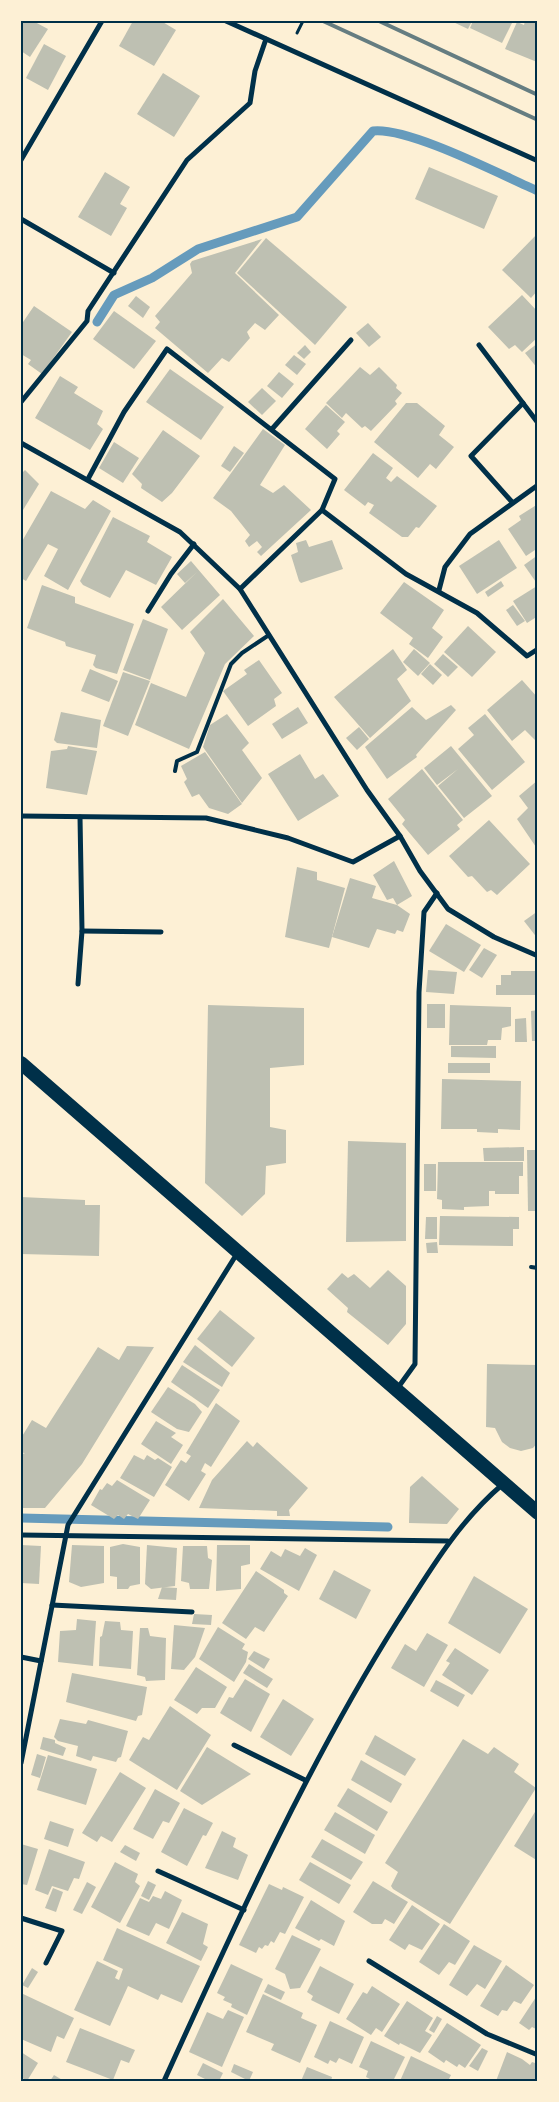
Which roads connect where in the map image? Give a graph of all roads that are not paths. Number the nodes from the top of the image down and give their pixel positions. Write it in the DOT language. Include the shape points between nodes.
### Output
graph roads {
  1 [pos="102,21"];
  2 [pos="226,21"];
  3 [pos="266,38"];
  4 [pos="22,157"];
  5 [pos="538,161"];
  6 [pos="21,219"];
  7 [pos="114,273"];
  8 [pos="351,340"];
  9 [pos="479,345"];
  10 [pos="21,402"];
  11 [pos="523,403"];
  12 [pos="538,423"];
  13 [pos="272,429"];
  14 [pos="21,443"];
  15 [pos="88,479"];
  16 [pos="538,485"];
  17 [pos="512,502"];
  18 [pos="322,510"];
  19 [pos="194,544"];
  20 [pos="240,589"];
  21 [pos="439,590"];
  22 [pos="148,612"];
  23 [pos="269,635"];
  24 [pos="538,650"];
  25 [pos="175,771"];
  26 [pos="21,816"];
  27 [pos="80,817"];
  28 [pos="400,836"];
  29 [pos="436,893"];
  30 [pos="82,931"];
  31 [pos="161,932"];
  32 [pos="538,956"];
  33 [pos="78,984"];
  34 [pos="21,1063"];
  35 [pos="239,1252"];
  36 [pos="530,1268"];
  37 [pos="538,1268"];
  38 [pos="397,1390"];
  39 [pos="504,1483"];
  40 [pos="538,1513"];
  41 [pos="21,1535"];
  42 [pos="66,1535"];
  43 [pos="448,1541"];
  44 [pos="52,1605"];
  45 [pos="192,1612"];
  46 [pos="21,1657"];
  47 [pos="41,1661"];
  48 [pos="234,1745"];
  49 [pos="23,1750"];
  50 [pos="21,1763"];
  51 [pos="306,1780"];
  52 [pos="158,1871"];
  53 [pos="244,1910"];
  54 [pos="21,1918"];
  55 [pos="369,1960"];
  56 [pos="46,1963"];
  57 [pos="538,2055"];
  58 [pos="164,2081"];
  1 -- 4 [label="street"];
  2 -- 3 [label="street"];
  3 -- 5 [label="street"];
  3 -- 7 [label="street" via="255,71 250,103 187,160"];
  6 -- 7 [label="street"];
  7 -- 10 [label="street" via="88,311 87,321"];
  8 -- 13 [label="street"];
  9 -- 11 [label="street"];
  11 -- 12 [label="street"];
  11 -- 17 [label="street" via="471,456"];
  13 -- 15 [label="street" via="167,350 124,412"];
  13 -- 18 [label="street" via="335,480"];
  14 -- 15 [label="street"];
  15 -- 19 [label="street" via="159,519"];
  16 -- 17 [label="street"];
  17 -- 21 [label="street" via="470,534 445,567"];
  18 -- 20 [label="street"];
  18 -- 21 [label="street" via="406,574"];
  19 -- 20 [label="street"];
  19 -- 22 [label="street"];
  20 -- 23 [label="street"];
  21 -- 24 [label="street" via="476,612 527,656"];
  23 -- 25 [label="lane" via="231,664 196,752 176,761"];
  23 -- 28 [label="street" via="367,790"];
  26 -- 27 [label="street"];
  27 -- 28 [label="street" via="206,818 288,838 353,862"];
  27 -- 30 [label="street"];
  28 -- 29 [label="street"];
  29 -- 32 [label="street" via="448,908 471,923"];
  29 -- 38 [label="street" via="424,912 419,992 415,1364"];
  30 -- 31 [label="street"];
  30 -- 33 [label="street"];
  34 -- 35 [label="highway"];
  35 -- 38 [label="highway"];
  35 -- 42 [label="street" via="74,1513"];
  36 -- 37 [label="lane"];
  38 -- 39 [label="highway"];
  39 -- 40 [label="highway"];
  39 -- 43 [label="street"];
  41 -- 42 [label="street"];
  42 -- 43 [label="street"];
  42 -- 44 [label="street"];
  43 -- 51 [label="street" via="374,1659"];
  44 -- 45 [label="street"];
  44 -- 47 [label="street"];
  46 -- 47 [label="street"];
  47 -- 49 [label="street"];
  48 -- 51 [label="street"];
  49 -- 50 [label="street"];
  51 -- 53 [label="street"];
  52 -- 53 [label="street"];
  53 -- 58 [label="street"];
  54 -- 56 [label="street" via="62,1931"];
  55 -- 57 [label="street" via="487,2034"];
}
